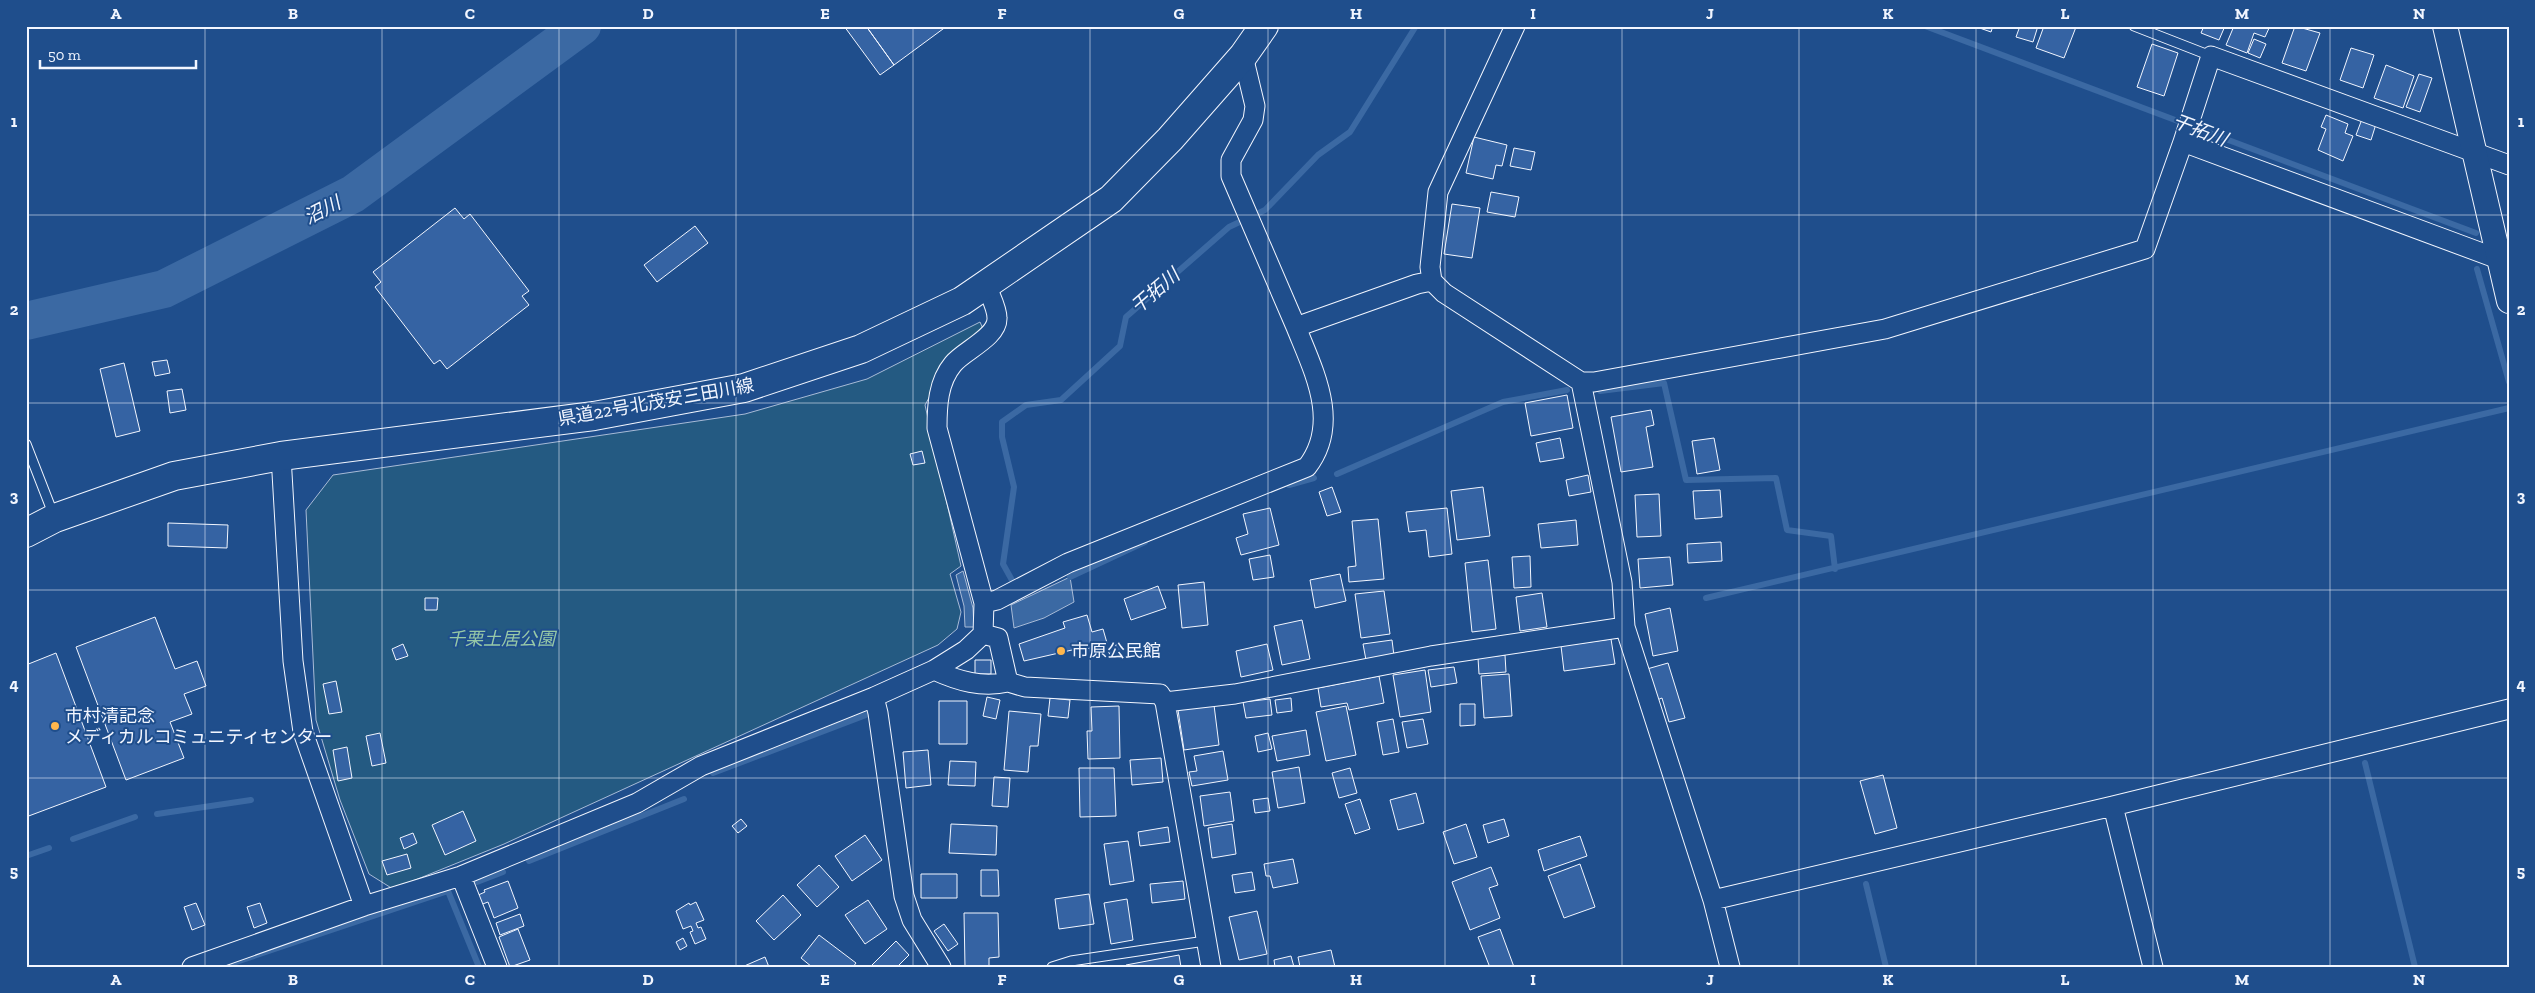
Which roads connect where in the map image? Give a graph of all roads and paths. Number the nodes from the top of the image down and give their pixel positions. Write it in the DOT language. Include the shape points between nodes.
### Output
graph roads {
  1 [pos="1264,26"];
  2 [pos="1516,26"];
  3 [pos="2134,26"];
  4 [pos="2445,26"];
  5 [pos="1243,56"];
  6 [pos="2211,56"];
  7 [pos="2187,130"];
  8 [pos="2475,152"];
  9 [pos="2509,165"];
  10 [pos="2504,262"];
  11 [pos="1432,281"];
  12 [pos="986,284"];
  13 [pos="2509,301"];
  14 [pos="1296,327"];
  15 [pos="1581,382"];
  16 [pos="26,444"];
  17 [pos="281,456"];
  18 [pos="55,518"];
  19 [pos="26,533"];
  20 [pos="984,603"];
  21 [pos="1625,627"];
  22 [pos="983,634"];
  23 [pos="934,670"];
  24 [pos="1008,682"];
  25 [pos="874,697"];
  26 [pos="1165,702"];
  27 [pos="2509,709"];
  28 [pos="2113,806"];
  29 [pos="461,876"];
  30 [pos="1713,900"];
  31 [pos="364,906"];
  32 [pos="1205,941"];
  33 [pos="192,967"];
  34 [pos="497,967"];
  35 [pos="940,967"];
  36 [pos="1052,967"];
  37 [pos="1211,967"];
  38 [pos="1730,967"];
  39 [pos="2153,967"];
  1 -- 5 [label="main road, 県道22号北茂安三田川線"];
  2 -- 11 [label="street" via="1438,192 1430,267"];
  3 -- 6 [label="lane"];
  4 -- 8 [label="street"];
  5 -- 12 [label="main road, 県道22号北茂安三田川線" via="1170,139 1111,199"];
  5 -- 14 [label="street" via="1255,106 1253,120 1231,160 1231,176"];
  6 -- 7 [label="street"];
  6 -- 8 [label="street"];
  7 -- 10 [label="street"];
  7 -- 15 [label="street" via="2144,249 1885,329"];
  8 -- 9 [label="street"];
  8 -- 10 [label="street"];
  10 -- 13 [label="street"];
  11 -- 14 [label="street"];
  11 -- 15 [label="street" via="1444,293"];
  12 -- 17 [label="main road, 県道22号北茂安三田川線" via="962,301 861,349 744,388 594,416"];
  12 -- 20 [label="street" via="998,318 994,331 953,364 940,387 937,408 937,428"];
  14 -- 20 [label="street" via="1322,392 1324,418 1316,456 1308,467 1068,563 997,600"];
  15 -- 21 [label="street" via="1622,582"];
  16 -- 18 [label="lane"];
  17 -- 18 [label="main road, 県道22号北茂安三田川線" via="174,476"];
  17 -- 31 [label="street" via="293,662 303,732"];
  18 -- 19 [label="main road, 県道22号北茂安三田川線"];
  20 -- 22 [label="street"];
  21 -- 26 [label="street" via="1431,656 1235,694"];
  21 -- 30 [label="street"];
  22 -- 23 [label="street" via="966,650"];
  22 -- 24 [label="street" via="998,638"];
  23 -- 24 [label="street" via="959,682 994,685"];
  23 -- 25 [label="street"];
  24 -- 26 [label="street" via="1025,687 1160,694"];
  25 -- 29 [label="street" via="701,766 638,803"];
  25 -- 35 [label="street" via="904,896 912,920"];
  26 -- 32 [label="street"];
  27 -- 28 [label="street"];
  28 -- 30 [label="street"];
  28 -- 39 [label="street"];
  29 -- 31 [label="street"];
  29 -- 34 [label="street"];
  30 -- 38 [label="street"];
  31 -- 33 [label="street"];
  32 -- 36 [label="lane" via="1071,961"];
  32 -- 37 [label="street"];
}
